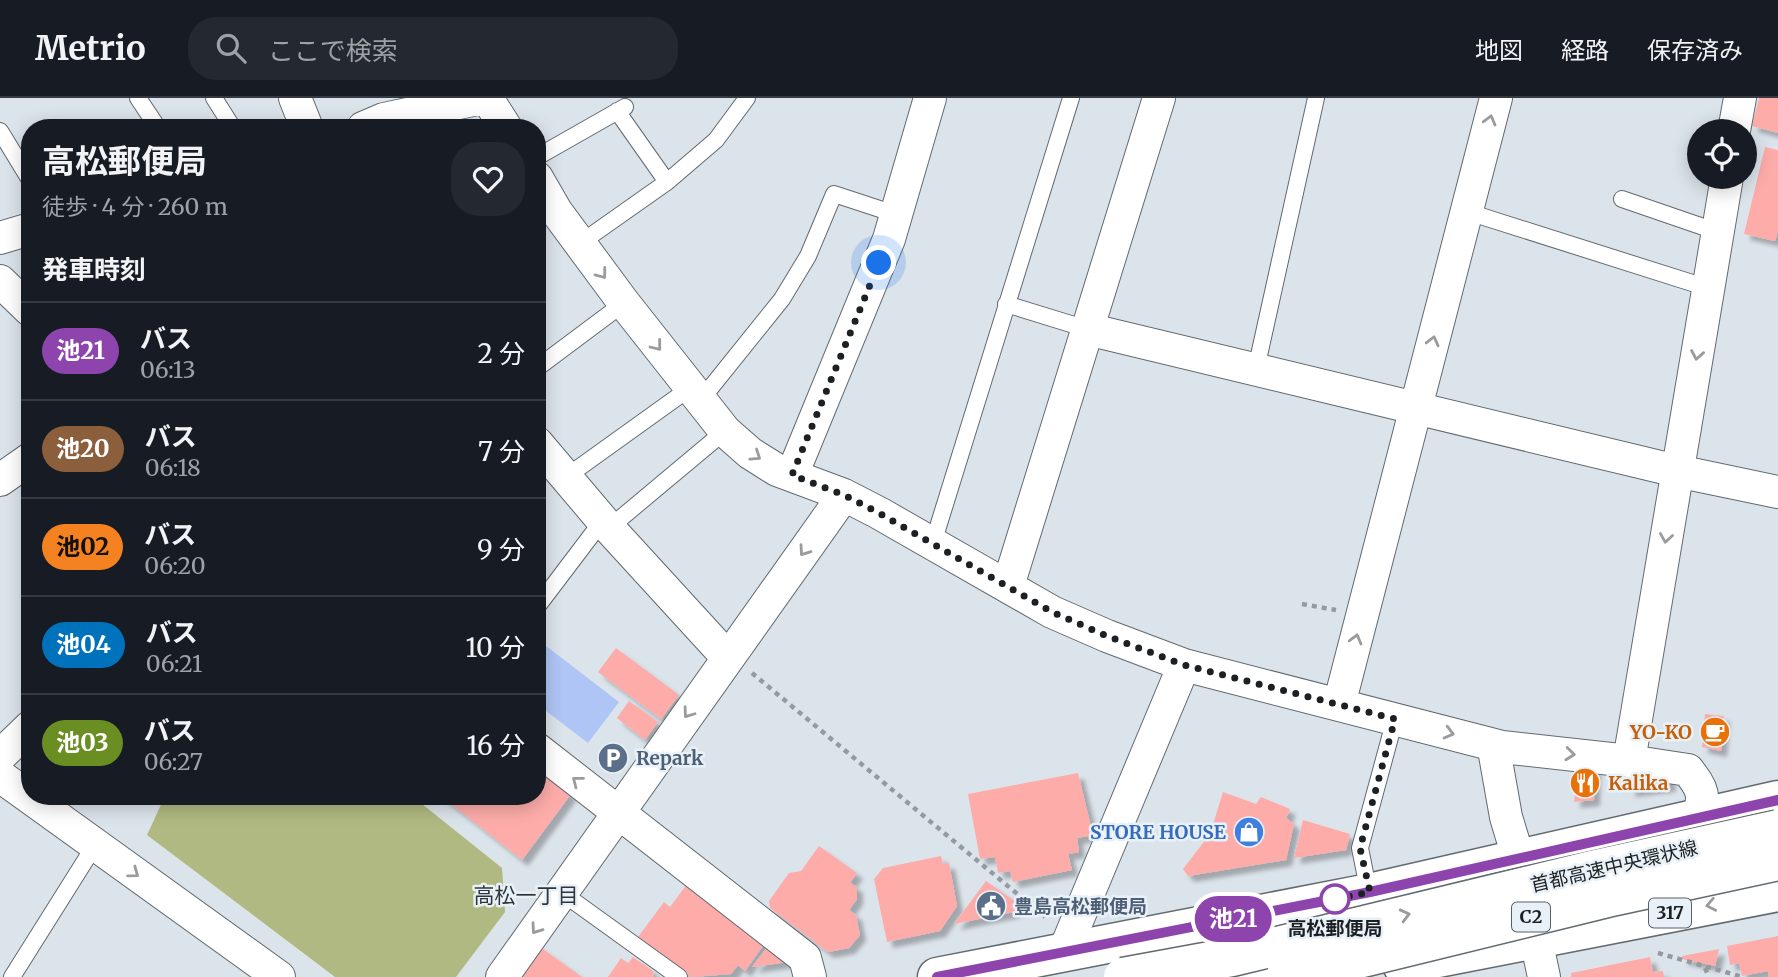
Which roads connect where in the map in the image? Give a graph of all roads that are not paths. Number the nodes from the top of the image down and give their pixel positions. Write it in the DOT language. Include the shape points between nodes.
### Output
graph roads {
  1 [pos="138,98"];
  2 [pos="214,98"];
  3 [pos="295,98"];
  4 [pos="484,98"];
  5 [pos="747,98"];
  6 [pos="930,98"];
  7 [pos="1071,98"];
  8 [pos="1316,98"];
  9 [pos="1496,98"];
  10 [pos="1740,98"];
  11 [pos="1149,100"];
  12 [pos="153,119"];
  13 [pos="227,119"];
  14 [pos="303,119"];
  15 [pos="384,119"];
  16 [pos="499,119"];
  17 [pos="1736,119"];
  18 [pos="0,131"];
  19 [pos="546,152"];
  20 [pos="21,165"];
  21 [pos="667,182"];
  22 [pos="1725,189"];
  23 [pos="1622,199"];
  24 [pos="1465,211"];
  25 [pos="898,215"];
  26 [pos="547,220"];
  27 [pos="21,232"];
  28 [pos="1717,232"];
  29 [pos="0,238"];
  30 [pos="579,244"];
  31 [pos="0,281"];
  32 [pos="1708,288"];
  33 [pos="21,301"];
  34 [pos="624,303"];
  35 [pos="1006,304"];
  36 [pos="1087,329"];
  37 [pos="546,361"];
  38 [pos="1256,369"];
  39 [pos="695,394"];
  40 [pos="1417,407"];
  41 [pos="725,431"];
  42 [pos="546,454"];
  43 [pos="21,466"];
  44 [pos="1677,471"];
  45 [pos="792,475"];
  46 [pos="566,477"];
  47 [pos="0,481"];
  48 [pos="1778,492"];
  49 [pos="844,495"];
  50 [pos="606,524"];
  51 [pos="933,543"];
  52 [pos="1008,586"];
  53 [pos="546,596"];
  54 [pos="729,656"];
  55 [pos="1184,665"];
  56 [pos="1339,705"];
  57 [pos="1395,719"];
  58 [pos="21,736"];
  59 [pos="1502,747"];
  60 [pos="0,756"];
  61 [pos="546,756"];
  62 [pos="1629,761"];
  63 [pos="0,776"];
  64 [pos="21,791"];
  65 [pos="1778,800"];
  66 [pos="40,805"];
  67 [pos="617,813"];
  68 [pos="1697,819"];
  69 [pos="1778,829"];
  70 [pos="1778,843"];
  71 [pos="95,845"];
  72 [pos="1519,860"];
  73 [pos="1778,861"];
  74 [pos="561,892"];
  75 [pos="1370,892"];
  76 [pos="1778,892"];
  77 [pos="1313,904"];
  78 [pos="1191,928"];
  79 [pos="1535,939"];
  80 [pos="1064,952"];
  81 [pos="12,977"];
  82 [pos="279,977"];
  83 [pos="502,977"];
  84 [pos="680,977"];
  85 [pos="810,977"];
  86 [pos="937,977"];
  87 [pos="1123,977"];
  88 [pos="1244,977"];
  89 [pos="1285,977"];
  90 [pos="1334,977"];
  91 [pos="1340,977"];
  92 [pos="1525,977"];
  93 [pos="1544,977"];
  1 -- 12 [label="lane"];
  2 -- 13 [label="lane"];
  3 -- 14 [label="street"];
  4 -- 15 [label="street"];
  4 -- 16 [label="street"];
  5 -- 21 [label="lane" via="716,140"];
  6 -- 25 [label="street"];
  7 -- 35 [label="lane"];
  8 -- 38 [label="lane"];
  24 -- 9 [label="street, one-way"];
  10 -- 17 [label="street"];
  11 -- 36 [label="street"];
  18 -- 20 [label="lane"];
  19 -- 21 [label="lane" via="621,109"];
  21 -- 30 [label="lane"];
  22 -- 28 [label="street"];
  23 -- 28 [label="lane"];
  24 -- 32 [label="lane"];
  40 -- 24 [label="street, one-way"];
  25 -- 39 [label="lane" via="834,194 808,256 782,299"];
  25 -- 45 [label="street"];
  26 -- 30 [label="street"];
  27 -- 29 [label="street"];
  28 -- 32 [label="street"];
  30 -- 34 [label="street, one-way"];
  31 -- 33 [label="street"];
  32 -- 44 [label="street, one-way"];
  34 -- 37 [label="lane"];
  34 -- 39 [label="street, one-way"];
  35 -- 36 [label="lane"];
  35 -- 51 [label="lane"];
  36 -- 38 [label="street"];
  36 -- 52 [label="street"];
  38 -- 40 [label="street"];
  39 -- 41 [label="street"];
  39 -- 46 [label="lane"];
  40 -- 44 [label="street"];
  56 -- 40 [label="street, one-way"];
  41 -- 45 [label="street, one-way" via="750,453"];
  41 -- 50 [label="lane"];
  42 -- 46 [label="street"];
  43 -- 47 [label="street"];
  44 -- 48 [label="street"];
  44 -- 62 [label="street, one-way"];
  45 -- 49 [label="street"];
  46 -- 50 [label="street"];
  49 -- 51 [label="street"];
  49 -- 54 [label="street, one-way"];
  50 -- 53 [label="lane"];
  50 -- 54 [label="street"];
  51 -- 52 [label="street"];
  52 -- 55 [label="street" via="1052,612"];
  54 -- 67 [label="street, one-way"];
  55 -- 56 [label="street"];
  55 -- 80 [label="street"];
  56 -- 57 [label="street"];
  57 -- 59 [label="street, one-way"];
  57 -- 75 [label="lane" via="1360,848"];
  58 -- 60 [label="street"];
  59 -- 62 [label="street, one-way"];
  59 -- 72 [label="street" via="1494,755"];
  67 -- 61 [label="street, one-way"];
  62 -- 68 [label="street" via="1688,770 1703,802"];
  63 -- 64 [label="street"];
  65 -- 68 [label="main road"];
  66 -- 71 [label="street"];
  67 -- 74 [label="street"];
  67 -- 85 [label="street" via="805,958"];
  68 -- 72 [label="main road"];
  87 -- 69 [label="main road, 首都高速中央環状線 / C2, one-way, bridge" via="1232,957"];
  70 -- 72 [label="main road" via="1594,881"];
  71 -- 81 [label="lane"];
  71 -- 82 [label="street, one-way"];
  72 -- 75 [label="main road"];
  72 -- 79 [label="street"];
  73 -- 89 [label="main road, 首都高速中央環状線 / C2, bridge"];
  74 -- 83 [label="street, one-way"];
  74 -- 84 [label="lane"];
  75 -- 77 [label="main road"];
  76 -- 79 [label="main road, 317, one-way"];
  77 -- 78 [label="main road"];
  77 -- 90 [label="main road" via="1287,936 1292,960"];
  78 -- 80 [label="main road"];
  78 -- 88 [label="main road" via="1248,943 1254,970"];
  79 -- 91 [label="main road, 317"];
  79 -- 92 [label="street" via="1522,958"];
  79 -- 93 [label="street"];
  80 -- 86 [label="main road"];
}
